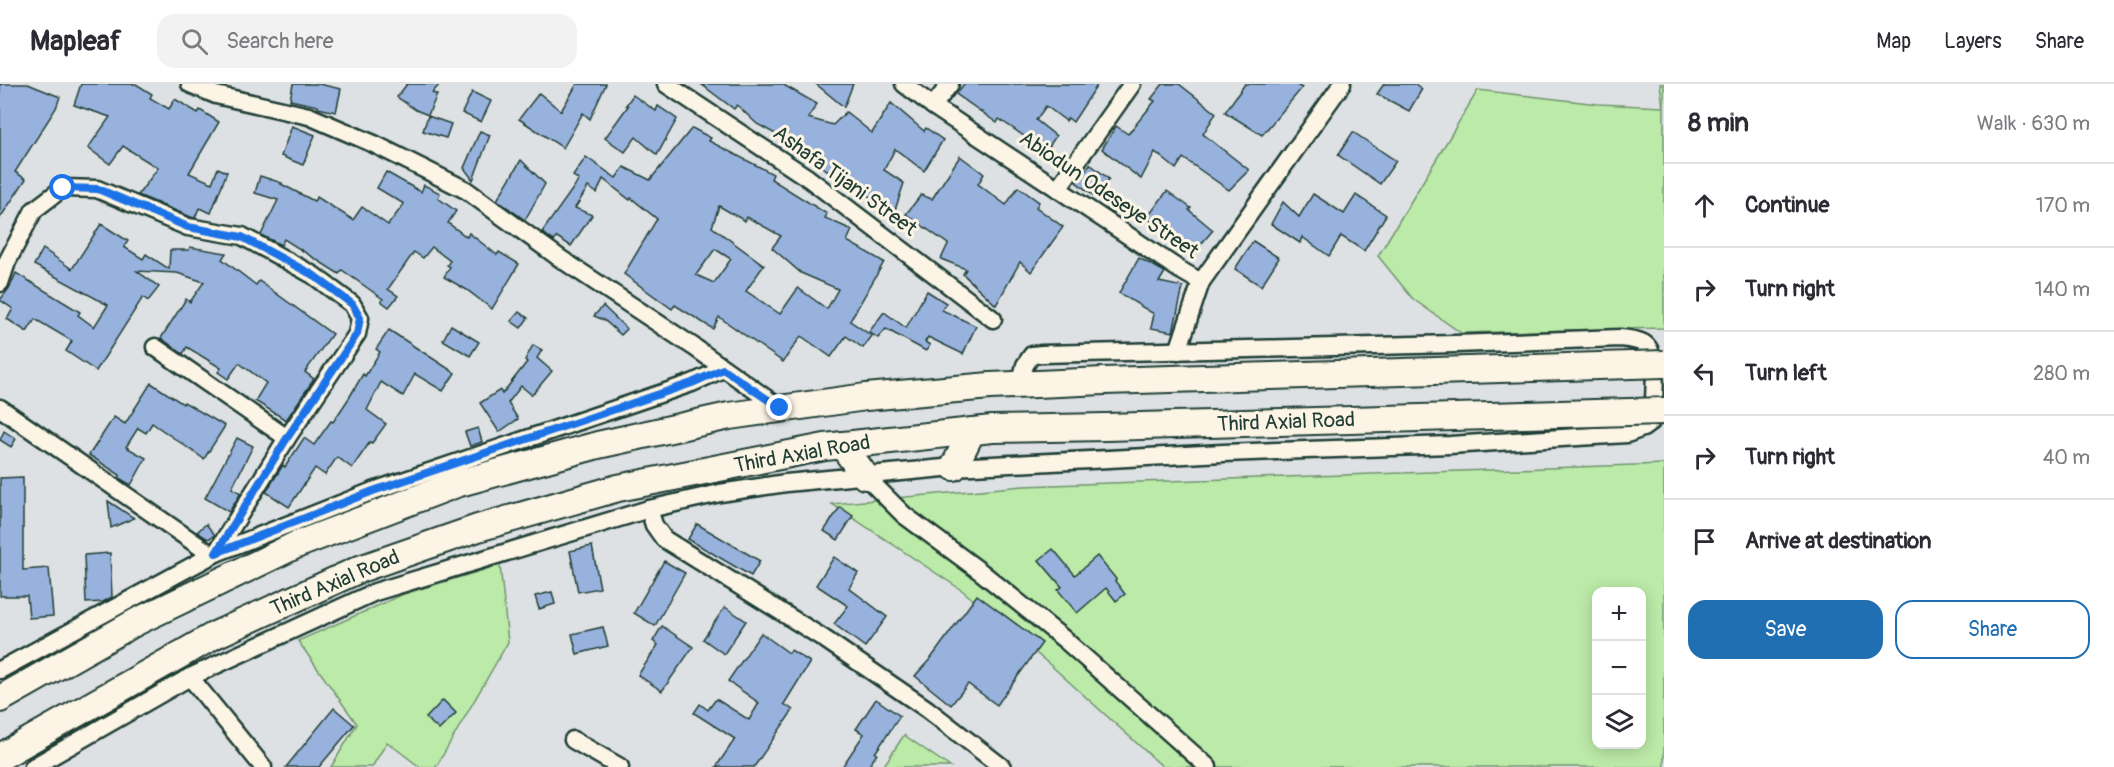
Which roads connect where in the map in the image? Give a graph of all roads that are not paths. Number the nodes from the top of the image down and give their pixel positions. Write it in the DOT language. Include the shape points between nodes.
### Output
graph roads {
  1 [pos="190,84"];
  2 [pos="666,84"];
  3 [pos="904,84"];
  4 [pos="950,84"];
  5 [pos="1132,84"];
  6 [pos="1342,84"];
  7 [pos="933,106"];
  8 [pos="1058,188"];
  9 [pos="1201,282"];
  10 [pos="0,283"];
  11 [pos="993,319"];
  12 [pos="155,347"];
  13 [pos="1178,351"];
  14 [pos="1664,363"];
  15 [pos="723,369"];
  16 [pos="1020,385"];
  17 [pos="0,408"];
  18 [pos="780,408"];
  19 [pos="1664,411"];
  20 [pos="972,431"];
  21 [pos="287,438"];
  22 [pos="842,445"];
  23 [pos="954,467"];
  24 [pos="865,476"];
  25 [pos="649,509"];
  26 [pos="214,554"];
  27 [pos="0,670"];
  28 [pos="190,677"];
  29 [pos="0,699"];
  30 [pos="573,740"];
  31 [pos="0,758"];
  32 [pos="33,767"];
  33 [pos="263,767"];
  34 [pos="620,767"];
  35 [pos="1002,767"];
  36 [pos="1208,767"];
  1 -- 15 [label="street" via="216,95 309,116 466,190"];
  2 -- 11 [label="street, Ashafa Tijani Street" via="808,178"];
  3 -- 7 [label="street, Abiodun Odeseye Street"];
  4 -- 7 [label="street"];
  5 -- 8 [label="street"];
  6 -- 9 [label="street, Abiodun Odeseye Street"];
  7 -- 8 [label="street, Abiodun Odeseye Street"];
  8 -- 9 [label="street, Abiodun Odeseye Street"];
  9 -- 13 [label="street"];
  10 -- 21 [label="street" via="34,210 63,188 98,189 188,227 252,242 313,275 352,304 360,318 357,334"];
  12 -- 21 [label="street"];
  13 -- 16 [label="street" via="1032,356 1025,365"];
  13 -- 23 [label="street" via="1620,338 1645,343 1649,348 1655,403 1651,422 1628,434"];
  14 -- 16 [label="highway, bridge"];
  15 -- 18 [label="street"];
  15 -- 26 [label="street" via="692,383 373,491"];
  16 -- 18 [label="highway"];
  17 -- 26 [label="street"];
  18 -- 29 [label="highway" via="598,445 456,484 296,545 136,622"];
  19 -- 20 [label="highway, Third Axial Road, bridge"];
  20 -- 22 [label="highway, Third Axial Road"];
  20 -- 23 [label="highway"];
  21 -- 26 [label="street"];
  22 -- 24 [label="highway"];
  22 -- 31 [label="highway, Third Axial Road" via="618,488 478,528 360,569 215,635"];
  23 -- 24 [label="street"];
  24 -- 25 [label="street" via="720,493"];
  24 -- 36 [label="street" via="904,515 1065,640"];
  25 -- 28 [label="street" via="375,592"];
  25 -- 35 [label="street" via="664,539 823,638 927,709"];
  26 -- 27 [label="street"];
  28 -- 32 [label="street"];
  28 -- 33 [label="street"];
  30 -- 34 [label="street"];
}
